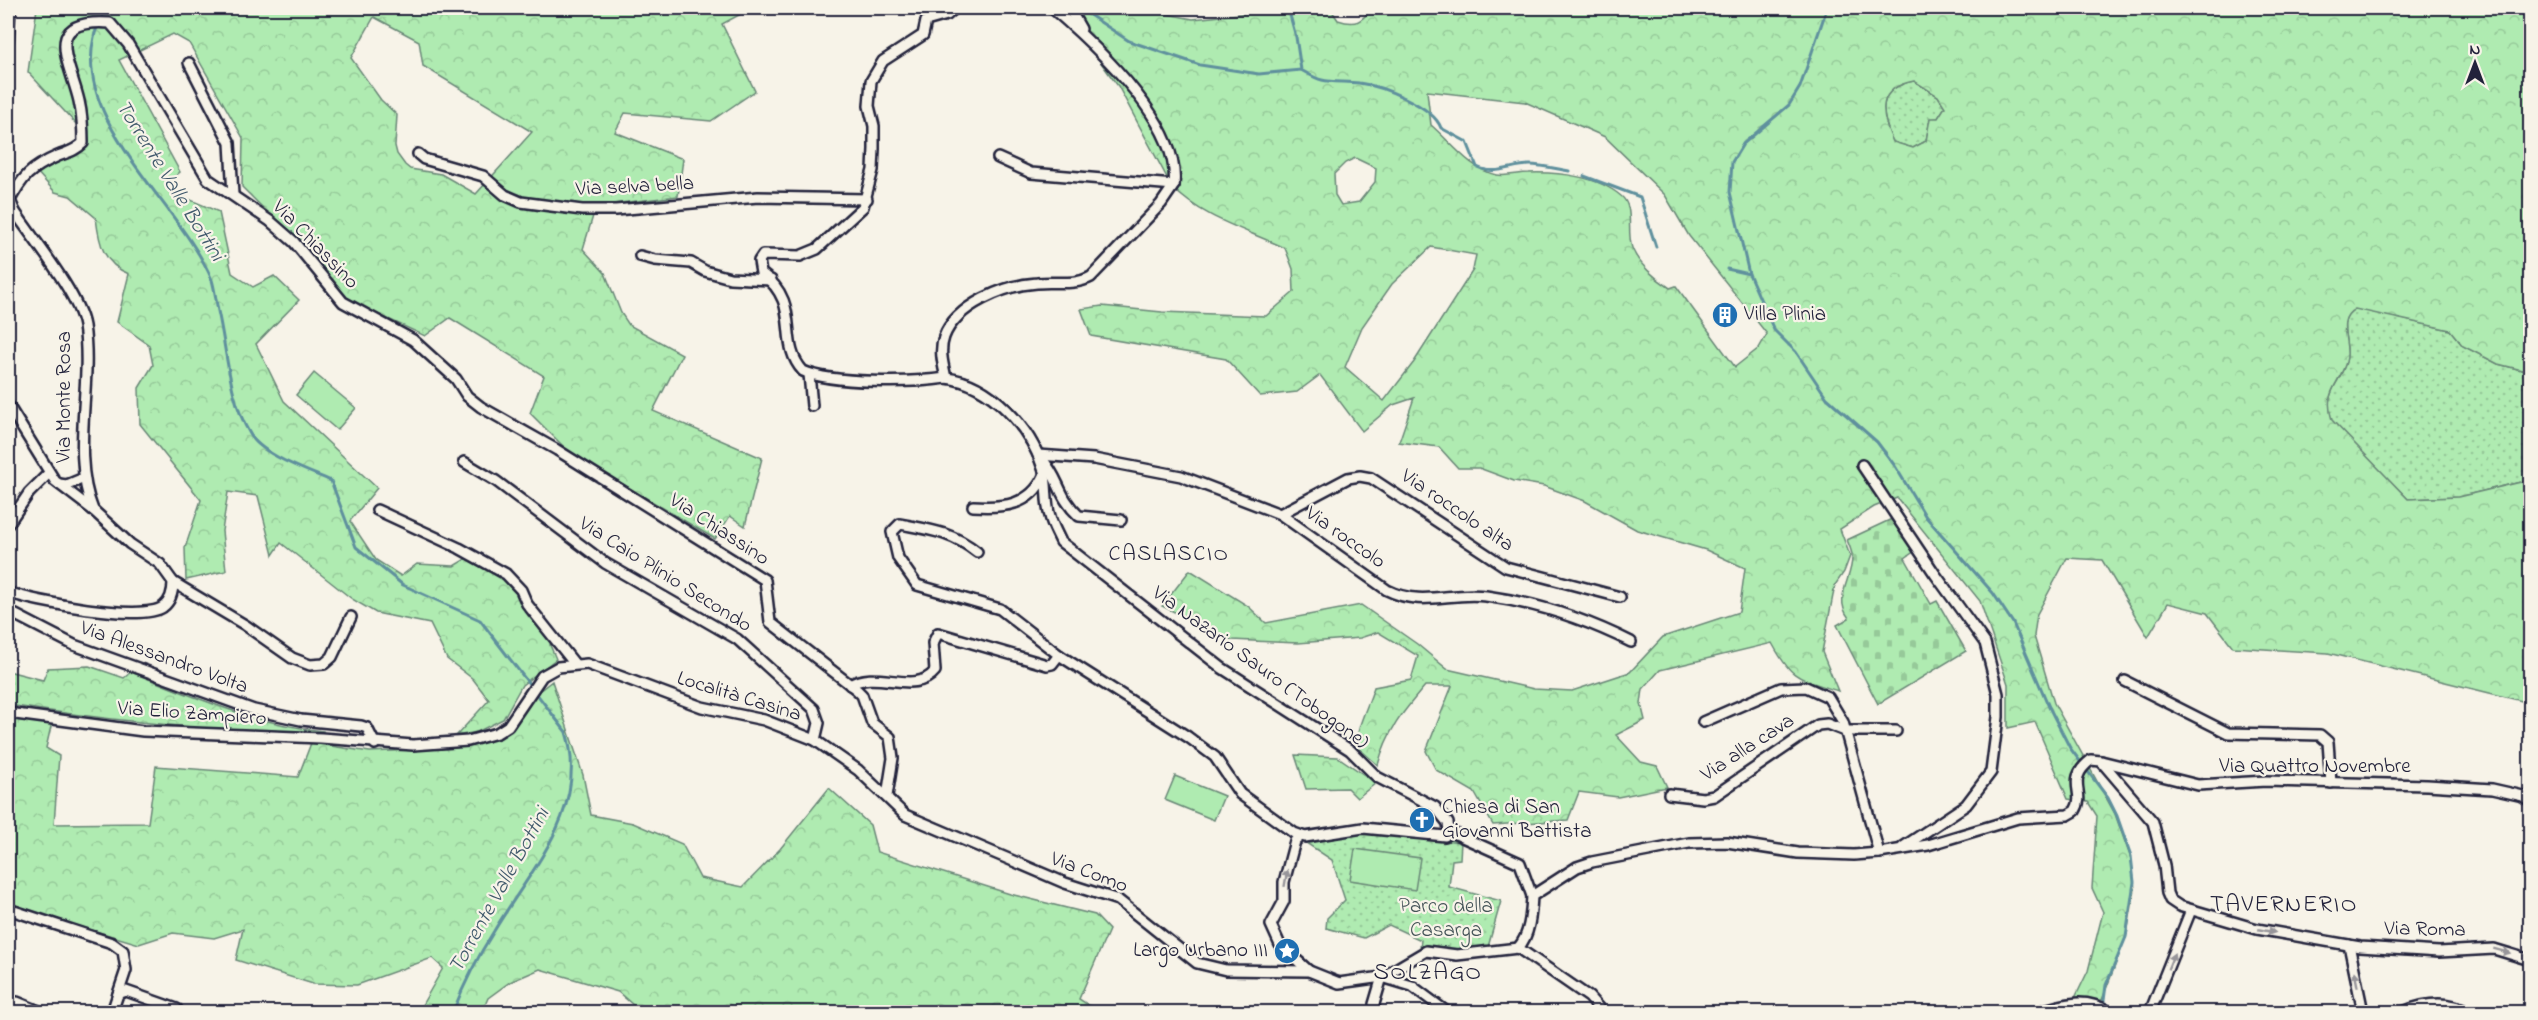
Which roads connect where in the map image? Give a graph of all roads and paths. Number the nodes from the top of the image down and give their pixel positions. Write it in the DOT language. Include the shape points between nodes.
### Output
graph roads {
  1 [pos="10,8"];
  2 [pos="955,8"];
  3 [pos="1052,8"];
  4 [pos="1069,8"];
  5 [pos="8,24"];
  6 [pos="1084,36"];
  7 [pos="8,40"];
  8 [pos="189,63"];
  9 [pos="418,154"];
  10 [pos="998,158"];
  11 [pos="1174,185"];
  12 [pos="233,195"];
  13 [pos="8,196"];
  14 [pos="867,199"];
  15 [pos="8,204"];
  16 [pos="640,256"];
  17 [pos="771,280"];
  18 [pos="809,374"];
  19 [pos="946,378"];
  20 [pos="8,405"];
  21 [pos="813,406"];
  22 [pos="1038,455"];
  23 [pos="464,462"];
  24 [pos="1862,465"];
  25 [pos="48,474"];
  26 [pos="1045,474"];
  27 [pos="84,478"];
  28 [pos="59,484"];
  29 [pos="974,506"];
  30 [pos="93,510"];
  31 [pos="377,510"];
  32 [pos="1280,514"];
  33 [pos="1121,520"];
  34 [pos="8,524"];
  35 [pos="977,552"];
  36 [pos="173,582"];
  37 [pos="8,592"];
  38 [pos="1620,597"];
  39 [pos="8,611"];
  40 [pos="351,617"];
  41 [pos="1631,642"];
  42 [pos="1059,655"];
  43 [pos="574,663"];
  44 [pos="2125,681"];
  45 [pos="850,685"];
  46 [pos="8,713"];
  47 [pos="1703,722"];
  48 [pos="1845,731"];
  49 [pos="1896,731"];
  50 [pos="815,740"];
  51 [pos="375,744"];
  52 [pos="2096,760"];
  53 [pos="2331,783"];
  54 [pos="1669,794"];
  55 [pos="887,796"];
  56 [pos="2530,801"];
  57 [pos="1449,831"];
  58 [pos="1301,836"];
  59 [pos="1903,848"];
  60 [pos="1879,853"];
  61 [pos="1532,896"];
  62 [pos="8,909"];
  63 [pos="2191,910"];
  64 [pos="2349,945"];
  65 [pos="1518,948"];
  66 [pos="2530,960"];
  67 [pos="1309,971"];
  68 [pos="1382,977"];
  69 [pos="118,994"];
  70 [pos="8,1004"];
  71 [pos="177,1009"];
  72 [pos="41,1012"];
  73 [pos="112,1012"];
  74 [pos="1375,1012"];
  75 [pos="1447,1012"];
  76 [pos="1602,1012"];
  77 [pos="2036,1012"];
  78 [pos="2109,1012"];
  79 [pos="2150,1012"];
  80 [pos="2362,1012"];
  81 [pos="2403,1012"];
  82 [pos="2469,1012"];
  1 -- 5 [label="street"];
  2 -- 14 [label="street" via="947,15 926,21 918,39 892,54 876,71 869,94 874,126 873,170"];
  3 -- 6 [label="street"];
  4 -- 6 [label="street"];
  5 -- 7 [label="street"];
  6 -- 11 [label="street" via="1164,132 1172,158"];
  8 -- 12 [label="street" via="230,143"];
  9 -- 14 [label="street, Via selva bella" via="483,176 505,195 521,202 570,209 595,211 758,197"];
  10 -- 11 [label="street" via="1031,173"];
  11 -- 19 [label="street" via="1161,204 1091,277 1081,282 1035,283 1013,288 989,297 954,320 943,339 941,356"];
  12 -- 15 [label="street, Via Chiassino" via="208,179 128,44 110,22 87,21 70,31 64,47 79,101 83,143 76,150 33,168 21,178"];
  12 -- 45 [label="street, Via Chiassino" via="294,242 343,302 413,340 481,407 765,580 770,622"];
  13 -- 27 [label="street, Via Monte Rosa, bridge" via="76,304 84,327"];
  14 -- 17 [label="street" via="817,249 800,256 760,257 761,273"];
  16 -- 17 [label="street" via="691,263 730,278"];
  17 -- 18 [label="street" via="782,294 787,311 793,356"];
  18 -- 19 [label="street, Via Nazario Sauro (Tobogone)" via="886,381"];
  18 -- 21 [label="street"];
  19 -- 22 [label="street, Via Nazario Sauro (Tobogone)" via="961,380 995,400 1015,419"];
  20 -- 25 [label="street"];
  22 -- 26 [label="street, Via Nazario Sauro (Tobogone)"];
  22 -- 32 [label="street, Via roccolo" via="1094,459 1181,476"];
  22 -- 33 [label="street" via="1051,469 1061,497 1079,516"];
  23 -- 50 [label="street, Via Caio Plinio Secondo" via="496,481 605,563 737,639 814,709 819,723"];
  24 -- 59 [label="street" via="1985,643 1998,694 1991,771 1966,805"];
  25 -- 28 [label="street"];
  25 -- 34 [label="street"];
  26 -- 29 [label="street" via="1038,489 1019,503"];
  26 -- 57 [label="street, Via Nazario Sauro (Tobogone)" via="1049,515 1061,542 1222,668 1342,744 1377,777 1435,807 1448,823"];
  27 -- 28 [label="street" via="68,485"];
  27 -- 30 [label="street, Via Monte Rosa"];
  28 -- 30 [label="street"];
  30 -- 36 [label="street" via="130,544 160,564"];
  31 -- 43 [label="street" via="506,574"];
  32 -- 38 [label="street, Via roccolo alta" via="1348,478 1371,478 1506,567"];
  32 -- 41 [label="street, Via roccolo" via="1403,598 1496,598 1592,623"];
  35 -- 42 [label="street" via="959,538 944,533 900,524 892,532 898,558 917,585 1000,609"];
  36 -- 37 [label="street, Via Alessandro Volta" via="171,596 162,608 143,612 77,607"];
  36 -- 40 [label="street" via="292,658 310,665 324,664 332,657"];
  39 -- 51 [label="street, Via Alessandro Volta" via="74,645 254,710 367,728"];
  42 -- 45 [label="street" via="1047,665 938,633 933,647 935,671 927,678 910,682 874,678"];
  42 -- 58 [label="street" via="1215,757 1240,794"];
  43 -- 50 [label="street, Località Casina" via="587,664 702,707 764,720"];
  43 -- 51 [label="street, Via Elio Zampiero" via="542,676 508,726 483,738 413,746"];
  44 -- 53 [label="street" via="2228,733 2320,735 2328,742"];
  45 -- 55 [label="street" via="862,695 872,723 890,737 893,746"];
  46 -- 51 [label="street, Via Elio Zampiero" via="143,731 344,739"];
  47 -- 48 [label="street" via="1781,688 1806,687 1828,697"];
  48 -- 49 [label="street, Via alla cava"];
  48 -- 54 [label="street, Via alla cava" via="1827,724 1814,726 1710,798"];
  48 -- 60 [label="street"];
  50 -- 55 [label="street, Località Casina"];
  52 -- 53 [label="street, Via Quattro Novembre" via="2198,785"];
  52 -- 59 [label="street" via="2080,768 2078,806 2068,815 2018,818 1929,845"];
  52 -- 63 [label="street, Via Roma" via="2152,822 2170,900"];
  53 -- 56 [label="street, Via Quattro Novembre" via="2492,789"];
  55 -- 67 [label="street, Via Como" via="905,815 923,824 1065,883 1118,900 1197,963 1226,970"];
  57 -- 58 [label="street" via="1439,836 1363,828"];
  57 -- 61 [label="street" via="1520,863"];
  67 -- 58 [label="street, one-way" via="1280,945 1271,925 1284,902 1284,882 1295,841"];
  59 -- 60 [label="street"];
  60 -- 61 [label="street" via="1798,853 1727,842 1689,843 1577,867"];
  61 -- 65 [label="street" via="1524,942"];
  62 -- 69 [label="street" via="112,943 123,951 126,970"];
  63 -- 64 [label="street, Via Roma, one-way" via="2257,929"];
  79 -- 63 [label="street, one-way"];
  64 -- 66 [label="street, Via Roma, one-way" via="2429,952 2494,949"];
  80 -- 64 [label="street, one-way"];
  65 -- 68 [label="street" via="1457,955 1426,951"];
  65 -- 76 [label="street" via="1589,997"];
  67 -- 68 [label="street, Via Como" via="1338,983"];
  68 -- 74 [label="street"];
  68 -- 75 [label="street" via="1412,986"];
  69 -- 71 [label="street" via="126,991"];
  69 -- 73 [label="street"];
  70 -- 72 [label="street" via="17,1002"];
  77 -- 78 [label="street" via="2093,1003"];
  81 -- 82 [label="street" via="2431,1004 2446,1004"];
}
